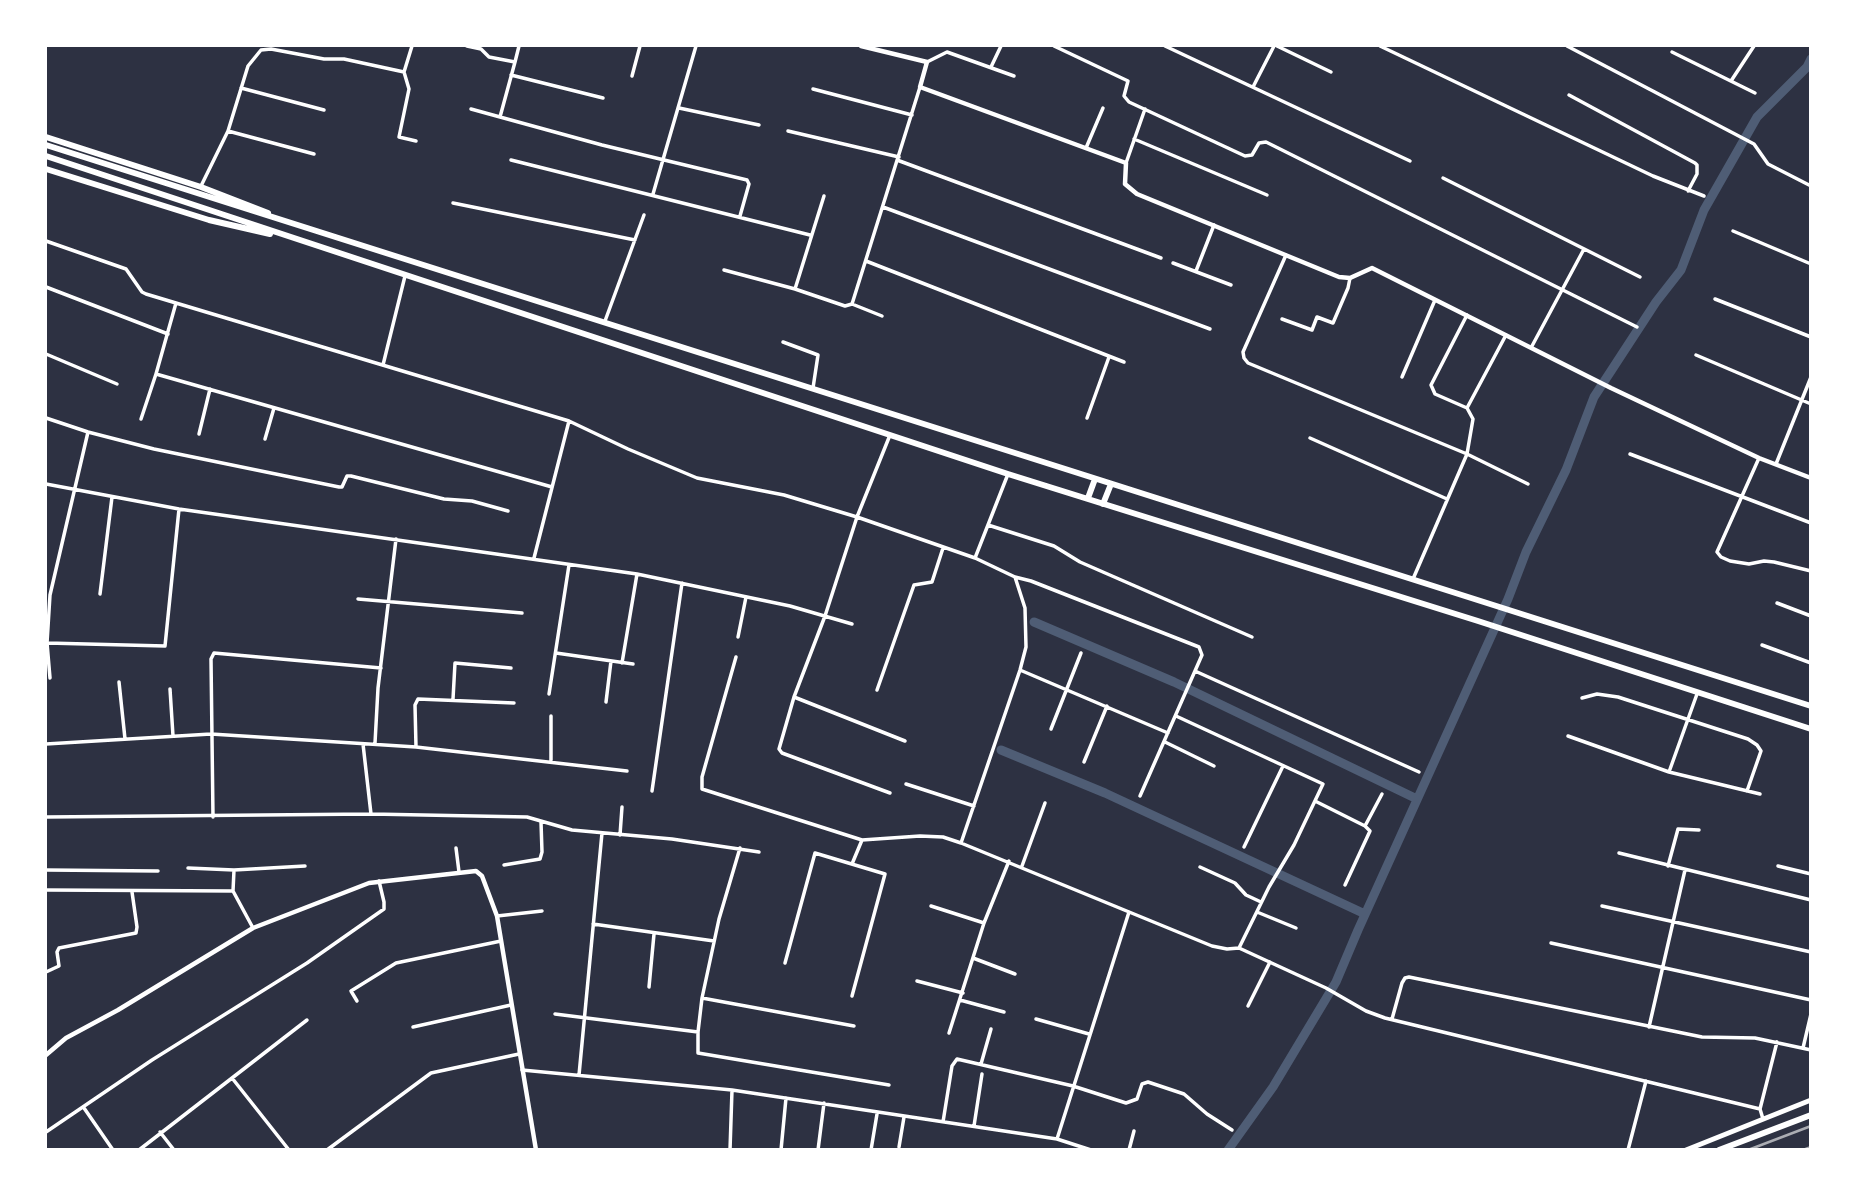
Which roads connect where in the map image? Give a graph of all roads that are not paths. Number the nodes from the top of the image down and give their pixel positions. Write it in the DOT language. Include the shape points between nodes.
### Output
graph roads {
  1 [pos="412,46"];
  2 [pos="467,46"];
  3 [pos="519,46"];
  4 [pos="640,46"];
  5 [pos="696,46"];
  6 [pos="860,46"];
  7 [pos="1001,46"];
  8 [pos="1054,46"];
  9 [pos="1166,46"];
  10 [pos="1275,46"];
  11 [pos="1380,46"];
  12 [pos="1567,46"];
  13 [pos="1754,46"];
  14 [pos="272,47"];
  15 [pos="1672,52"];
  16 [pos="515,62"];
  17 [pos="927,62"];
  18 [pos="991,67"];
  19 [pos="404,72"];
  20 [pos="1331,72"];
  21 [pos="511,75"];
  22 [pos="632,76"];
  23 [pos="1014,76"];
  24 [pos="1731,81"];
  25 [pos="920,86"];
  26 [pos="1253,87"];
  27 [pos="241,88"];
  28 [pos="813,89"];
  29 [pos="1755,93"];
  30 [pos="1569,94"];
  31 [pos="603,98"];
  32 [pos="679,108"];
  33 [pos="1103,108"];
  34 [pos="471,109"];
  35 [pos="1145,109"];
  36 [pos="324,110"];
  37 [pos="912,115"];
  38 [pos="500,117"];
  39 [pos="759,125"];
  40 [pos="228,131"];
  41 [pos="788,131"];
  42 [pos="46,138"];
  43 [pos="1135,139"];
  44 [pos="416,141"];
  45 [pos="46,145"];
  46 [pos="1086,148"];
  47 [pos="314,154"];
  48 [pos="46,156"];
  49 [pos="898,159"];
  50 [pos="511,160"];
  51 [pos="663,161"];
  52 [pos="1410,161"];
  53 [pos="1126,163"];
  54 [pos="46,169"];
  55 [pos="1443,178"];
  56 [pos="1811,186"];
  57 [pos="201,187"];
  58 [pos="1688,191"];
  59 [pos="653,194"];
  60 [pos="1267,195"];
  61 [pos="1704,195"];
  62 [pos="824,196"];
  63 [pos="453,202"];
  64 [pos="883,207"];
  65 [pos="644,215"];
  66 [pos="740,216"];
  67 [pos="282,220"];
  68 [pos="1214,225"];
  69 [pos="1733,231"];
  70 [pos="810,234"];
  71 [pos="289,238"];
  72 [pos="635,240"];
  73 [pos="46,242"];
  74 [pos="1584,248"];
  75 [pos="1286,255"];
  76 [pos="1161,258"];
  77 [pos="866,261"];
  78 [pos="1173,263"];
  79 [pos="1811,264"];
  80 [pos="724,271"];
  81 [pos="1196,271"];
  82 [pos="405,276"];
  83 [pos="1640,277"];
  84 [pos="1350,278"];
  85 [pos="1231,285"];
  86 [pos="46,287"];
  87 [pos="794,289"];
  88 [pos="1563,290"];
  89 [pos="1436,298"];
  90 [pos="1715,299"];
  91 [pos="176,303"];
  92 [pos="852,304"];
  93 [pos="1467,315"];
  94 [pos="882,316"];
  95 [pos="1282,319"];
  96 [pos="604,324"];
  97 [pos="1637,327"];
  98 [pos="1210,330"];
  99 [pos="167,334"];
  100 [pos="1507,334"];
  101 [pos="1811,337"];
  102 [pos="783,342"];
  103 [pos="1532,346"];
  104 [pos="46,354"];
  105 [pos="1696,355"];
  106 [pos="1109,356"];
  107 [pos="1124,362"];
  108 [pos="383,365"];
  109 [pos="156,374"];
  110 [pos="1402,377"];
  111 [pos="1811,377"];
  112 [pos="117,384"];
  113 [pos="210,389"];
  114 [pos="812,390"];
  115 [pos="1802,401"];
  116 [pos="1811,404"];
  117 [pos="274,408"];
  118 [pos="1467,408"];
  119 [pos="46,418"];
  120 [pos="1087,418"];
  121 [pos="141,419"];
  122 [pos="569,421"];
  123 [pos="88,432"];
  124 [pos="199,434"];
  125 [pos="890,435"];
  126 [pos="1310,438"];
  127 [pos="265,439"];
  128 [pos="1467,454"];
  129 [pos="1630,454"];
  130 [pos="1759,458"];
  131 [pos="1776,464"];
  132 [pos="1008,474"];
  133 [pos="1811,478"];
  134 [pos="1095,479"];
  135 [pos="46,484"];
  136 [pos="1111,484"];
  137 [pos="1528,484"];
  138 [pos="552,487"];
  139 [pos="74,489"];
  140 [pos="1742,496"];
  141 [pos="113,497"];
  142 [pos="1088,498"];
  143 [pos="1447,499"];
  144 [pos="1103,504"];
  145 [pos="179,509"];
  146 [pos="509,510"];
  147 [pos="858,517"];
  148 [pos="1811,523"];
  149 [pos="988,525"];
  150 [pos="396,539"];
  151 [pos="943,548"];
  152 [pos="534,558"];
  153 [pos="975,558"];
  154 [pos="569,565"];
  155 [pos="1811,571"];
  156 [pos="637,574"];
  157 [pos="1015,578"];
  158 [pos="1413,579"];
  159 [pos="682,583"];
  160 [pos="100,594"];
  161 [pos="746,597"];
  162 [pos="358,599"];
  163 [pos="389,603"];
  164 [pos="1777,603"];
  165 [pos="522,613"];
  166 [pos="825,615"];
  167 [pos="1811,616"];
  168 [pos="852,624"];
  169 [pos="738,637"];
  170 [pos="1252,637"];
  171 [pos="47,643"];
  172 [pos="1762,645"];
  173 [pos="556,653"];
  174 [pos="1081,653"];
  175 [pos="736,657"];
  176 [pos="611,661"];
  177 [pos="622,663"];
  178 [pos="1811,663"];
  179 [pos="633,664"];
  180 [pos="511,667"];
  181 [pos="381,668"];
  182 [pos="1020,670"];
  183 [pos="1195,671"];
  184 [pos="50,678"];
  185 [pos="119,682"];
  186 [pos="170,689"];
  187 [pos="1067,689"];
  188 [pos="877,690"];
  189 [pos="548,694"];
  190 [pos="1697,694"];
  191 [pos="794,697"];
  192 [pos="1582,698"];
  193 [pos="453,699"];
  194 [pos="606,702"];
  195 [pos="514,703"];
  196 [pos="1107,706"];
  197 [pos="1811,706"];
  198 [pos="551,716"];
  199 [pos="1176,716"];
  200 [pos="1688,720"];
  201 [pos="1051,729"];
  202 [pos="1811,729"];
  203 [pos="1168,733"];
  204 [pos="211,734"];
  205 [pos="173,736"];
  206 [pos="1568,736"];
  207 [pos="124,739"];
  208 [pos="905,741"];
  209 [pos="1164,742"];
  210 [pos="363,743"];
  211 [pos="375,743"];
  212 [pos="46,744"];
  213 [pos="415,747"];
  214 [pos="551,761"];
  215 [pos="1084,762"];
  216 [pos="1214,766"];
  217 [pos="1283,766"];
  218 [pos="627,771"];
  219 [pos="1419,772"];
  220 [pos="1669,772"];
  221 [pos="906,784"];
  222 [pos="652,791"];
  223 [pos="1747,791"];
  224 [pos="890,793"];
  225 [pos="1382,794"];
  226 [pos="1760,794"];
  227 [pos="1140,796"];
  228 [pos="1315,801"];
  229 [pos="1045,803"];
  230 [pos="974,806"];
  231 [pos="622,807"];
  232 [pos="371,814"];
  233 [pos="46,817"];
  234 [pos="213,817"];
  235 [pos="541,822"];
  236 [pos="1365,826"];
  237 [pos="1699,830"];
  238 [pos="602,833"];
  239 [pos="620,835"];
  240 [pos="862,840"];
  241 [pos="961,842"];
  242 [pos="1244,847"];
  243 [pos="456,848"];
  244 [pos="740,848"];
  245 [pos="759,852"];
  246 [pos="1619,853"];
  247 [pos="1009,861"];
  248 [pos="852,864"];
  249 [pos="503,865"];
  250 [pos="305,866"];
  251 [pos="1022,866"];
  252 [pos="1668,866"];
  253 [pos="1778,866"];
  254 [pos="1200,867"];
  255 [pos="188,868"];
  256 [pos="46,870"];
  257 [pos="233,870"];
  258 [pos="1685,870"];
  259 [pos="158,871"];
  260 [pos="459,872"];
  261 [pos="1811,874"];
  262 [pos="379,881"];
  263 [pos="1345,885"];
  264 [pos="46,890"];
  265 [pos="233,891"];
  266 [pos="132,892"];
  267 [pos="1811,900"];
  268 [pos="1261,902"];
  269 [pos="931,906"];
  270 [pos="1602,906"];
  271 [pos="542,911"];
  272 [pos="1129,912"];
  273 [pos="1256,912"];
  274 [pos="497,916"];
  275 [pos="1673,921"];
  276 [pos="984,923"];
  277 [pos="593,924"];
  278 [pos="253,928"];
  279 [pos="1296,928"];
  280 [pos="654,934"];
  281 [pos="501,941"];
  282 [pos="714,941"];
  283 [pos="1551,943"];
  284 [pos="1239,948"];
  285 [pos="1811,952"];
  286 [pos="972,958"];
  287 [pos="1270,962"];
  288 [pos="785,963"];
  289 [pos="1662,967"];
  290 [pos="46,972"];
  291 [pos="1015,974"];
  292 [pos="917,981"];
  293 [pos="649,987"];
  294 [pos="962,993"];
  295 [pos="852,996"];
  296 [pos="702,998"];
  297 [pos="960,1000"];
  298 [pos="1811,1000"];
  299 [pos="356,1001"];
  300 [pos="511,1005"];
  301 [pos="1248,1006"];
  302 [pos="1004,1012"];
  303 [pos="555,1014"];
  304 [pos="1811,1014"];
  305 [pos="584,1018"];
  306 [pos="1036,1018"];
  307 [pos="1392,1019"];
  308 [pos="307,1020"];
  309 [pos="854,1026"];
  310 [pos="413,1027"];
  311 [pos="1649,1027"];
  312 [pos="991,1029"];
  313 [pos="698,1032"];
  314 [pos="949,1033"];
  315 [pos="1089,1034"];
  316 [pos="1777,1042"];
  317 [pos="1803,1048"];
  318 [pos="1811,1050"];
  319 [pos="519,1054"];
  320 [pos="46,1055"];
  321 [pos="981,1064"];
  322 [pos="522,1070"];
  323 [pos="982,1074"];
  324 [pos="579,1075"];
  325 [pos="232,1078"];
  326 [pos="1646,1081"];
  327 [pos="889,1085"];
  328 [pos="1073,1086"];
  329 [pos="732,1090"];
  330 [pos="786,1098"];
  331 [pos="1811,1100"];
  332 [pos="824,1104"];
  333 [pos="84,1108"];
  334 [pos="1760,1110"];
  335 [pos="877,1113"];
  336 [pos="1811,1115"];
  337 [pos="904,1117"];
  338 [pos="1763,1119"];
  339 [pos="943,1122"];
  340 [pos="974,1126"];
  341 [pos="1232,1130"];
  342 [pos="1134,1131"];
  343 [pos="46,1132"];
  344 [pos="160,1132"];
  345 [pos="1057,1139"];
  346 [pos="899,1147"];
  347 [pos="330,1149"];
  348 [pos="1088,1149"];
  349 [pos="113,1150"];
  350 [pos="139,1150"];
  351 [pos="174,1150"];
  352 [pos="289,1150"];
  353 [pos="536,1150"];
  354 [pos="730,1150"];
  355 [pos="781,1150"];
  356 [pos="818,1150"];
  357 [pos="871,1150"];
  358 [pos="1129,1150"];
  359 [pos="1628,1150"];
  360 [pos="1686,1150"];
  361 [pos="1719,1150"];
  1 -- 19 [label="street"];
  2 -- 16 [label="street"];
  3 -- 16 [label="street"];
  4 -- 22 [label="street"];
  5 -- 32 [label="street"];
  6 -- 17 [label="street"];
  7 -- 18 [label="street"];
  8 -- 35 [label="street" via="1125,79 1126,99"];
  9 -- 26 [label="street"];
  10 -- 20 [label="street"];
  10 -- 26 [label="street"];
  11 -- 58 [label="street"];
  12 -- 56 [label="street" via="1751,143 1768,164"];
  13 -- 24 [label="street"];
  14 -- 19 [label="street"];
  14 -- 27 [label="street" via="261,50 248,66"];
  15 -- 24 [label="street"];
  16 -- 21 [label="street"];
  17 -- 18 [label="street" via="947,52"];
  17 -- 25 [label="street"];
  18 -- 23 [label="street"];
  19 -- 44 [label="street" via="409,89 399,137"];
  21 -- 31 [label="street"];
  21 -- 38 [label="street"];
  24 -- 29 [label="street"];
  25 -- 37 [label="street"];
  25 -- 46 [label="street"];
  26 -- 52 [label="street"];
  27 -- 36 [label="street"];
  27 -- 40 [label="street"];
  28 -- 37 [label="street"];
  30 -- 58 [label="street" via="1695,163 1697,174"];
  32 -- 39 [label="street"];
  32 -- 51 [label="street"];
  33 -- 46 [label="street"];
  34 -- 38 [label="street"];
  35 -- 43 [label="street"];
  35 -- 88 [label="street" via="1245,156 1266,142"];
  37 -- 49 [label="street"];
  38 -- 51 [label="street"];
  40 -- 47 [label="street"];
  40 -- 57 [label="street"];
  41 -- 49 [label="street"];
  42 -- 57 [label="main road"];
  43 -- 53 [label="street"];
  43 -- 60 [label="street"];
  45 -- 67 [label="main road"];
  46 -- 53 [label="street"];
  48 -- 71 [label="main road"];
  49 -- 64 [label="street"];
  49 -- 76 [label="street"];
  50 -- 59 [label="street"];
  51 -- 59 [label="street"];
  51 -- 66 [label="street" via="747,180"];
  53 -- 68 [label="street" via="1128,188"];
  54 -- 71 [label="main road" via="209,220"];
  55 -- 74 [label="street"];
  57 -- 67 [label="main road"];
  58 -- 61 [label="street"];
  59 -- 66 [label="street"];
  62 -- 70 [label="street"];
  63 -- 72 [label="street"];
  64 -- 77 [label="street"];
  64 -- 98 [label="street"];
  65 -- 72 [label="street"];
  66 -- 70 [label="street"];
  67 -- 96 [label="main road"];
  68 -- 75 [label="street"];
  68 -- 81 [label="street"];
  69 -- 79 [label="street"];
  70 -- 87 [label="street"];
  71 -- 82 [label="main road"];
  72 -- 96 [label="street"];
  73 -- 91 [label="street" via="126,269 142,292"];
  74 -- 83 [label="street"];
  74 -- 88 [label="street"];
  75 -- 84 [label="street"];
  75 -- 128 [label="street" via="1243,352 1248,363"];
  77 -- 92 [label="street"];
  77 -- 106 [label="street"];
  78 -- 81 [label="street"];
  80 -- 87 [label="street"];
  81 -- 85 [label="street"];
  82 -- 108 [label="street"];
  82 -- 125 [label="main road"];
  84 -- 89 [label="street" via="1372,268"];
  84 -- 95 [label="street" via="1332,323 1317,317 1312,330"];
  86 -- 99 [label="street"];
  87 -- 92 [label="street" via="845,306"];
  88 -- 97 [label="street"];
  88 -- 103 [label="street"];
  89 -- 93 [label="street"];
  89 -- 110 [label="street"];
  90 -- 101 [label="street"];
  91 -- 99 [label="street"];
  91 -- 108 [label="street"];
  92 -- 94 [label="street"];
  93 -- 100 [label="street"];
  93 -- 118 [label="street" via="1431,384 1435,394"];
  96 -- 114 [label="main road"];
  99 -- 109 [label="street"];
  100 -- 103 [label="street"];
  100 -- 118 [label="street"];
  102 -- 114 [label="street" via="818,355"];
  103 -- 130 [label="street"];
  104 -- 112 [label="street"];
  105 -- 115 [label="street"];
  106 -- 107 [label="street"];
  106 -- 120 [label="street"];
  108 -- 122 [label="street"];
  109 -- 113 [label="street"];
  109 -- 121 [label="street"];
  111 -- 115 [label="street"];
  113 -- 117 [label="street"];
  113 -- 124 [label="street"];
  114 -- 134 [label="main road"];
  115 -- 116 [label="street"];
  115 -- 131 [label="street"];
  117 -- 127 [label="street"];
  117 -- 138 [label="street"];
  118 -- 128 [label="street" via="1473,419"];
  119 -- 123 [label="street"];
  122 -- 138 [label="street"];
  122 -- 147 [label="street" via="697,478 784,495"];
  123 -- 139 [label="street"];
  123 -- 146 [label="street" via="340,488 346,476 351,476"];
  125 -- 132 [label="main road"];
  125 -- 147 [label="street"];
  126 -- 143 [label="street"];
  128 -- 137 [label="street"];
  128 -- 143 [label="street"];
  129 -- 140 [label="street"];
  130 -- 131 [label="street"];
  130 -- 140 [label="street"];
  131 -- 133 [label="street"];
  132 -- 142 [label="main road"];
  132 -- 149 [label="street"];
  134 -- 136 [label="main road"];
  134 -- 142 [label="main road"];
  135 -- 139 [label="street"];
  136 -- 144 [label="main road"];
  136 -- 158 [label="main road"];
  138 -- 152 [label="street"];
  139 -- 141 [label="street"];
  139 -- 171 [label="street" via="50,595"];
  140 -- 148 [label="street"];
  140 -- 155 [label="street" via="1717,552 1721,558 1749,564 1774,562"];
  141 -- 145 [label="street"];
  141 -- 160 [label="street"];
  142 -- 144 [label="main road"];
  143 -- 158 [label="street"];
  144 -- 190 [label="main road"];
  145 -- 150 [label="street"];
  145 -- 171 [label="street" via="165,646"];
  147 -- 151 [label="street"];
  147 -- 166 [label="street"];
  149 -- 153 [label="street"];
  149 -- 170 [label="street" via="1054,546 1080,562"];
  150 -- 152 [label="street"];
  150 -- 163 [label="street"];
  151 -- 153 [label="street"];
  151 -- 188 [label="street" via="932,582 914,584"];
  152 -- 154 [label="street"];
  153 -- 157 [label="street"];
  154 -- 156 [label="street"];
  154 -- 173 [label="street"];
  156 -- 159 [label="street"];
  156 -- 177 [label="street"];
  157 -- 182 [label="street" via="1027,634"];
  157 -- 183 [label="street" via="1202,650"];
  158 -- 197 [label="main road"];
  159 -- 161 [label="street"];
  159 -- 222 [label="street"];
  161 -- 166 [label="street"];
  161 -- 169 [label="street"];
  162 -- 163 [label="street"];
  163 -- 165 [label="street"];
  163 -- 181 [label="street"];
  164 -- 167 [label="street"];
  166 -- 168 [label="street"];
  166 -- 191 [label="street"];
  171 -- 184 [label="street"];
  172 -- 178 [label="street"];
  173 -- 176 [label="street"];
  173 -- 189 [label="street"];
  174 -- 187 [label="street"];
  175 -- 240 [label="street" via="702,789"];
  176 -- 177 [label="street"];
  176 -- 194 [label="street"];
  177 -- 179 [label="street"];
  180 -- 193 [label="street" via="455,663"];
  181 -- 204 [label="street" via="214,653"];
  181 -- 211 [label="street"];
  182 -- 187 [label="street"];
  182 -- 230 [label="street"];
  183 -- 199 [label="street"];
  183 -- 219 [label="street"];
  185 -- 207 [label="street"];
  186 -- 205 [label="street"];
  187 -- 196 [label="street"];
  187 -- 201 [label="street"];
  190 -- 200 [label="street"];
  190 -- 202 [label="main road"];
  191 -- 208 [label="street"];
  191 -- 224 [label="street" via="779,750"];
  192 -- 200 [label="street" via="1607,694"];
  193 -- 195 [label="street"];
  193 -- 213 [label="street" via="417,700"];
  196 -- 203 [label="street"];
  196 -- 215 [label="street"];
  198 -- 214 [label="street"];
  199 -- 203 [label="street"];
  199 -- 217 [label="street"];
  200 -- 220 [label="street"];
  200 -- 223 [label="street" via="1757,745 1759,761"];
  203 -- 209 [label="street"];
  204 -- 205 [label="street"];
  204 -- 210 [label="street"];
  204 -- 234 [label="street"];
  205 -- 207 [label="street"];
  206 -- 220 [label="street"];
  207 -- 212 [label="street"];
  209 -- 216 [label="street"];
  209 -- 227 [label="street"];
  210 -- 211 [label="street"];
  210 -- 232 [label="street"];
  211 -- 213 [label="street"];
  213 -- 214 [label="street"];
  214 -- 218 [label="street"];
  217 -- 228 [label="street" via="1323,784"];
  217 -- 242 [label="street"];
  220 -- 223 [label="street"];
  221 -- 230 [label="street"];
  223 -- 226 [label="street"];
  225 -- 236 [label="street"];
  228 -- 236 [label="street"];
  228 -- 268 [label="street"];
  229 -- 251 [label="street"];
  230 -- 241 [label="street"];
  231 -- 239 [label="street"];
  232 -- 234 [label="street"];
  232 -- 235 [label="street" via="527,817"];
  233 -- 234 [label="street"];
  235 -- 238 [label="street"];
  235 -- 249 [label="street" via="540,859"];
  236 -- 263 [label="street" via="1369,835"];
  237 -- 252 [label="street" via="1678,829"];
  238 -- 239 [label="street"];
  238 -- 277 [label="street"];
  239 -- 244 [label="street"];
  240 -- 241 [label="street" via="920,836"];
  240 -- 248 [label="street"];
  241 -- 247 [label="street"];
  243 -- 260 [label="street"];
  244 -- 245 [label="street"];
  244 -- 282 [label="street"];
  246 -- 252 [label="street"];
  247 -- 251 [label="street"];
  247 -- 276 [label="street"];
  248 -- 288 [label="street" via="814,853"];
  248 -- 295 [label="street" via="885,876"];
  250 -- 257 [label="street"];
  251 -- 272 [label="street"];
  252 -- 258 [label="street"];
  253 -- 261 [label="street"];
  254 -- 268 [label="street" via="1235,883"];
  255 -- 257 [label="street"];
  256 -- 259 [label="street"];
  257 -- 265 [label="street"];
  258 -- 267 [label="street"];
  258 -- 275 [label="street"];
  260 -- 262 [label="street"];
  260 -- 274 [label="street" via="481,874"];
  262 -- 278 [label="street"];
  262 -- 333 [label="street" via="384,909"];
  264 -- 266 [label="street"];
  265 -- 266 [label="street"];
  265 -- 278 [label="street"];
  266 -- 290 [label="street" via="136,933 60,948 59,966"];
  268 -- 273 [label="street"];
  269 -- 276 [label="street"];
  270 -- 275 [label="street"];
  271 -- 274 [label="street"];
  272 -- 284 [label="street" via="1212,946"];
  272 -- 315 [label="street"];
  273 -- 279 [label="street"];
  273 -- 284 [label="street"];
  274 -- 281 [label="street"];
  275 -- 285 [label="street"];
  275 -- 289 [label="street"];
  276 -- 286 [label="street"];
  277 -- 280 [label="street"];
  277 -- 305 [label="street"];
  278 -- 320 [label="street" via="66,1038"];
  280 -- 282 [label="street"];
  280 -- 293 [label="street"];
  281 -- 299 [label="street" via="396,963 351,991"];
  281 -- 300 [label="street"];
  282 -- 296 [label="street"];
  283 -- 289 [label="street"];
  284 -- 287 [label="street"];
  286 -- 291 [label="street"];
  286 -- 294 [label="street"];
  287 -- 301 [label="street"];
  287 -- 307 [label="street" via="1366,1011"];
  289 -- 298 [label="street"];
  289 -- 311 [label="street"];
  292 -- 294 [label="street"];
  294 -- 297 [label="street"];
  296 -- 309 [label="street"];
  296 -- 313 [label="street"];
  297 -- 302 [label="street"];
  297 -- 314 [label="street"];
  300 -- 310 [label="street"];
  300 -- 319 [label="street"];
  303 -- 305 [label="street"];
  304 -- 317 [label="street"];
  305 -- 313 [label="street"];
  305 -- 324 [label="street"];
  306 -- 315 [label="street"];
  307 -- 311 [label="street" via="1402,983 1409,977"];
  307 -- 326 [label="street"];
  308 -- 325 [label="street"];
  311 -- 316 [label="street"];
  312 -- 321 [label="street"];
  313 -- 327 [label="street" via="699,1054"];
  315 -- 328 [label="street"];
  316 -- 317 [label="street"];
  316 -- 334 [label="street"];
  317 -- 318 [label="street"];
  319 -- 322 [label="street"];
  319 -- 347 [label="street" via="435,1071"];
  321 -- 328 [label="street"];
  321 -- 339 [label="street" via="954,1060"];
  322 -- 324 [label="street"];
  322 -- 353 [label="street"];
  323 -- 340 [label="street"];
  324 -- 329 [label="street"];
  325 -- 344 [label="street"];
  325 -- 352 [label="street"];
  326 -- 334 [label="street"];
  326 -- 359 [label="street"];
  328 -- 341 [label="street" via="1126,1103 1137,1099 1142,1084 1148,1082 1184,1094"];
  328 -- 345 [label="street"];
  329 -- 330 [label="street"];
  329 -- 354 [label="street"];
  330 -- 332 [label="street"];
  330 -- 355 [label="street"];
  331 -- 338 [label="main road"];
  332 -- 335 [label="street"];
  332 -- 356 [label="street"];
  333 -- 343 [label="street"];
  333 -- 349 [label="street"];
  334 -- 338 [label="street"];
  335 -- 337 [label="street"];
  335 -- 357 [label="street"];
  336 -- 361 [label="main road"];
  337 -- 339 [label="street"];
  337 -- 346 [label="street"];
  338 -- 360 [label="main road"];
  339 -- 340 [label="street"];
  340 -- 345 [label="street"];
  342 -- 358 [label="street"];
  344 -- 350 [label="street"];
  344 -- 351 [label="street"];
  345 -- 348 [label="street"];
}
